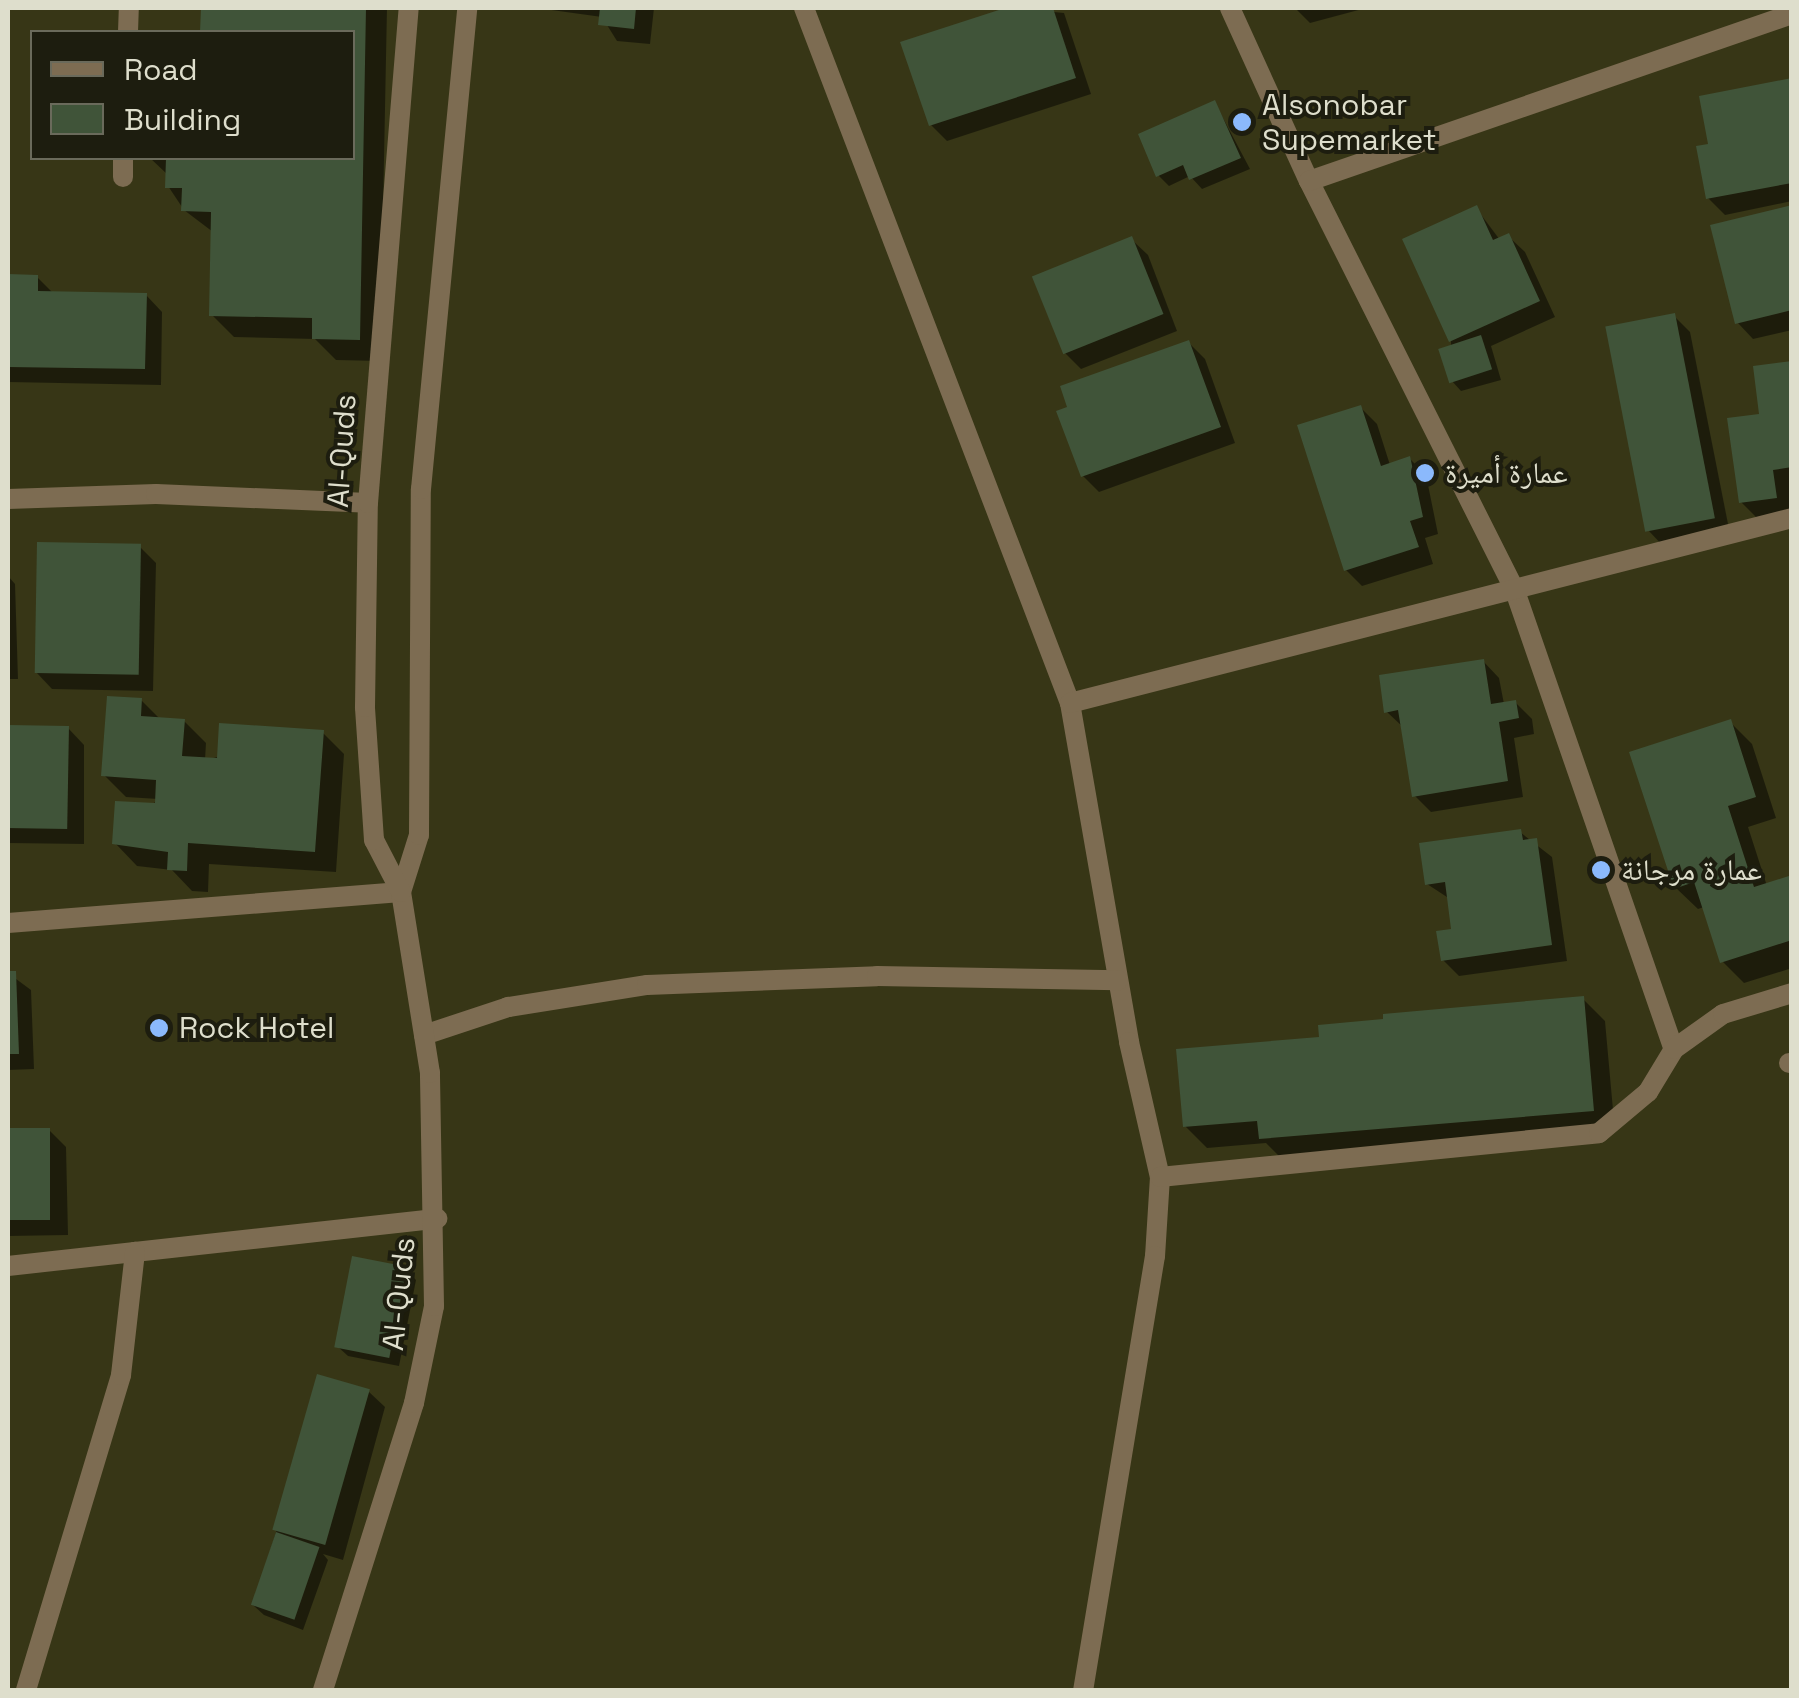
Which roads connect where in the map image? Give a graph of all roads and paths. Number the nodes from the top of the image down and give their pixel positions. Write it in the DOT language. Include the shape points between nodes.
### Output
graph roads {
  1 [pos="409,8"];
  2 [pos="467,8"];
  3 [pos="804,8"];
  4 [pos="1230,8"];
  5 [pos="1792,14"];
  6 [pos="1308,181"];
  7 [pos="8,499"];
  8 [pos="368,503"];
  9 [pos="1792,518"];
  10 [pos="1515,590"];
  11 [pos="1070,702"];
  12 [pos="401,892"];
  13 [pos="8,924"];
  14 [pos="1118,980"];
  15 [pos="1792,993"];
  16 [pos="424,1035"];
  17 [pos="1674,1049"];
  18 [pos="1160,1176"];
  19 [pos="437,1219"];
  20 [pos="135,1252"];
  21 [pos="8,1266"];
  22 [pos="26,1690"];
  23 [pos="323,1690"];
  24 [pos="1083,1690"];
  1 -- 8 [label="street, Al-Quds"];
  2 -- 12 [label="street, Al-Quds" via="422,489 419,836"];
  3 -- 11 [label="street"];
  4 -- 6 [label="street"];
  5 -- 6 [label="street"];
  6 -- 10 [label="street"];
  7 -- 8 [label="street" via="156,494"];
  8 -- 12 [label="street, Al-Quds" via="365,707 374,840"];
  9 -- 10 [label="street"];
  10 -- 11 [label="street"];
  10 -- 17 [label="street"];
  11 -- 14 [label="street"];
  12 -- 13 [label="street"];
  12 -- 16 [label="street, Al-Quds"];
  14 -- 16 [label="street" via="877,976 647,985 508,1006"];
  14 -- 18 [label="street"];
  15 -- 17 [label="street" via="1722,1014"];
  16 -- 19 [label="street, Al-Quds"];
  17 -- 18 [label="street" via="1648,1092 1599,1133"];
  18 -- 24 [label="street" via="1155,1256"];
  19 -- 20 [label="street"];
  19 -- 23 [label="street, Al-Quds" via="434,1306 414,1403"];
  20 -- 21 [label="street"];
  20 -- 22 [label="street" via="121,1375"];
}
